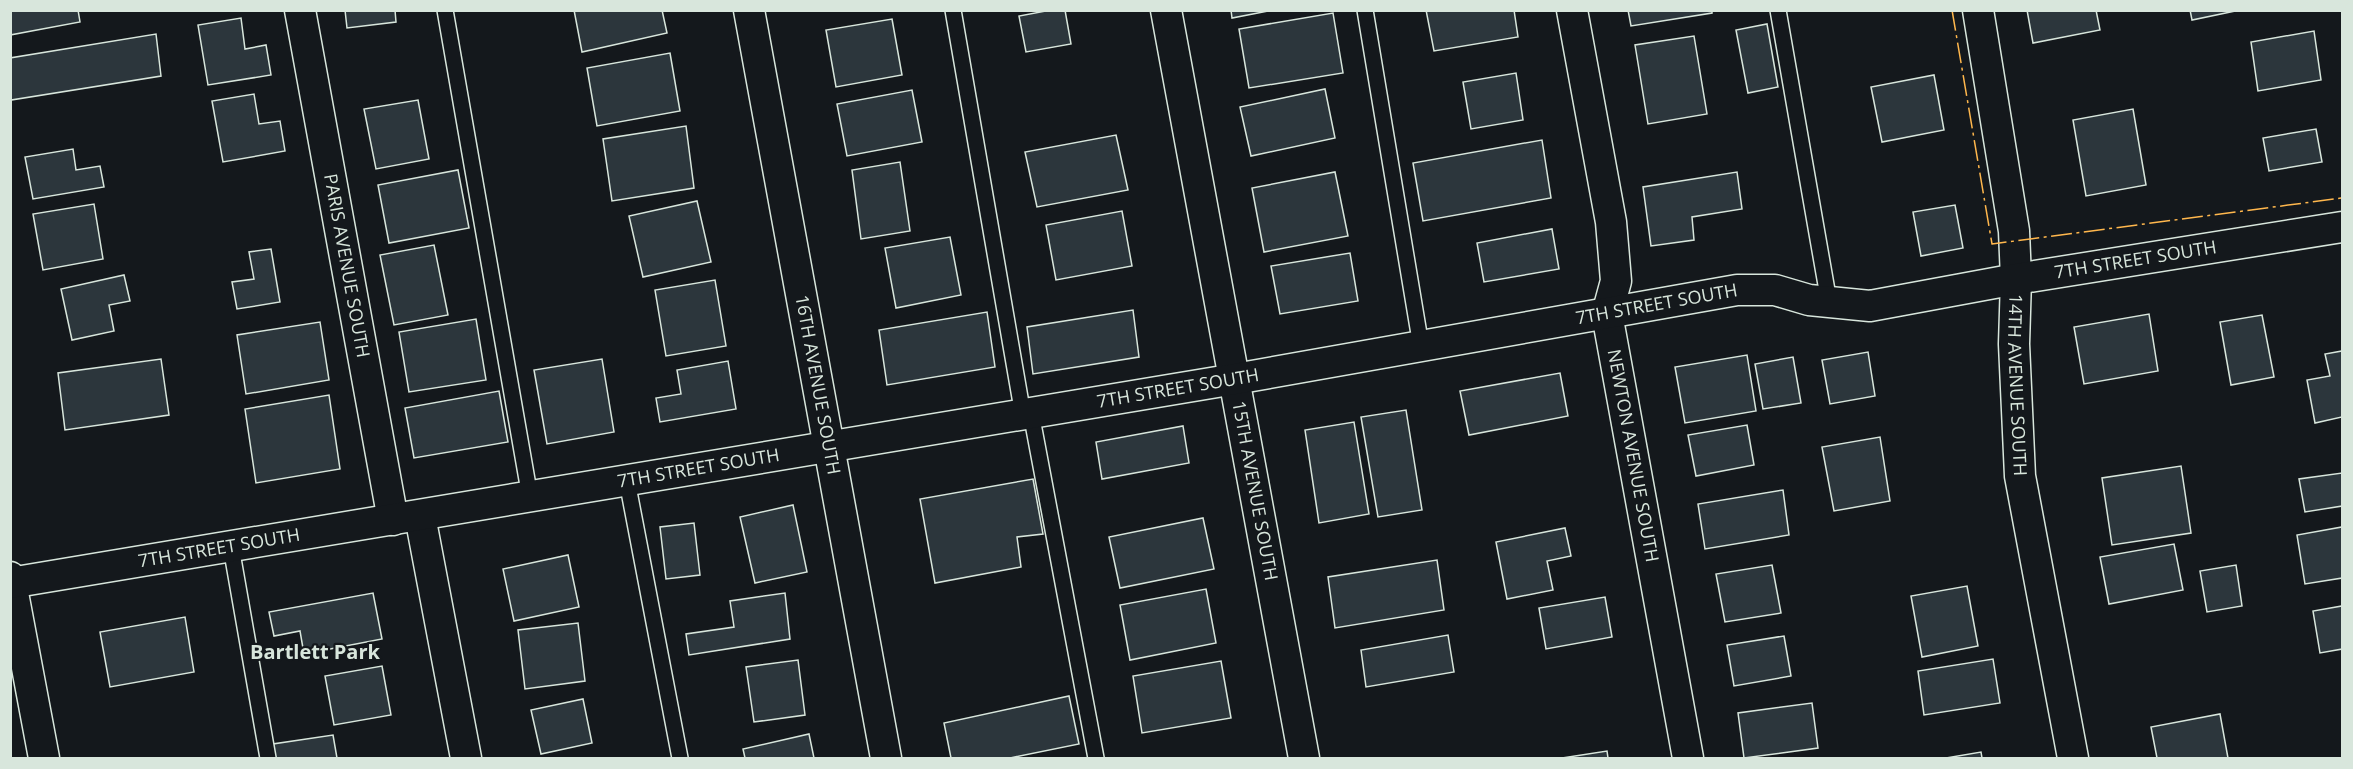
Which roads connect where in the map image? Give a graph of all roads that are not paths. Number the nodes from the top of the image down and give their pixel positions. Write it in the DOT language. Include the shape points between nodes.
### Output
graph roads {
  1 [pos="300,10"];
  2 [pos="445,10"];
  3 [pos="749,10"];
  4 [pos="953,10"];
  5 [pos="1166,10"];
  6 [pos="1365,10"];
  7 [pos="1572,10"];
  8 [pos="1778,10"];
  9 [pos="1978,10"];
  10 [pos="2343,227"];
  11 [pos="2016,279"];
  12 [pos="1829,302"];
  13 [pos="1607,314"];
  14 [pos="1421,346"];
  15 [pos="1235,379"];
  16 [pos="1027,414"];
  17 [pos="830,447"];
  18 [pos="627,481"];
  19 [pos="530,497"];
  20 [pos="407,518"];
  21 [pos="231,547"];
  22 [pos="11,581"];
  23 [pos="44,759"];
  24 [pos="268,759"];
  25 [pos="466,759"];
  26 [pos="680,759"];
  27 [pos="886,759"];
  28 [pos="1096,759"];
  29 [pos="1304,759"];
  30 [pos="1688,759"];
  31 [pos="2073,759"];
  1 -- 20 [label="street, PARIS AVENUE SOUTH"];
  2 -- 19 [label="lane"];
  3 -- 17 [label="street, 16TH AVENUE SOUTH"];
  4 -- 16 [label="lane"];
  5 -- 15 [label="street, 15TH AVENUE SOUTH"];
  6 -- 14 [label="lane"];
  7 -- 13 [label="street, NEWTON AVENUE SOUTH" via="1611,222 1616,280"];
  8 -- 12 [label="lane"];
  9 -- 11 [label="street, 14TH AVENUE SOUTH" via="2014,231"];
  10 -- 11 [label="street, 7TH STREET SOUTH"];
  11 -- 12 [label="street, 7TH STREET SOUTH" via="1870,306"];
  11 -- 31 [label="street, 14TH AVENUE SOUTH" via="2014,344 2020,476"];
  12 -- 13 [label="street, 7TH STREET SOUTH" via="1775,290 1737,290"];
  13 -- 14 [label="street, 7TH STREET SOUTH"];
  13 -- 30 [label="street, NEWTON AVENUE SOUTH"];
  14 -- 15 [label="street, 7TH STREET SOUTH"];
  15 -- 16 [label="street, 7TH STREET SOUTH"];
  15 -- 29 [label="street, 15TH AVENUE SOUTH"];
  16 -- 17 [label="street, 7TH STREET SOUTH"];
  16 -- 28 [label="lane"];
  17 -- 18 [label="street, 7TH STREET SOUTH"];
  17 -- 27 [label="street, 16TH AVENUE SOUTH"];
  18 -- 19 [label="street, 7TH STREET SOUTH"];
  18 -- 26 [label="lane"];
  19 -- 20 [label="street, 7TH STREET SOUTH"];
  20 -- 21 [label="street, 7TH STREET SOUTH"];
  20 -- 25 [label="street, PARIS AVENUE SOUTH"];
  21 -- 22 [label="street, 7TH STREET SOUTH"];
  21 -- 24 [label="lane"];
  22 -- 23 [label="street"];
}
